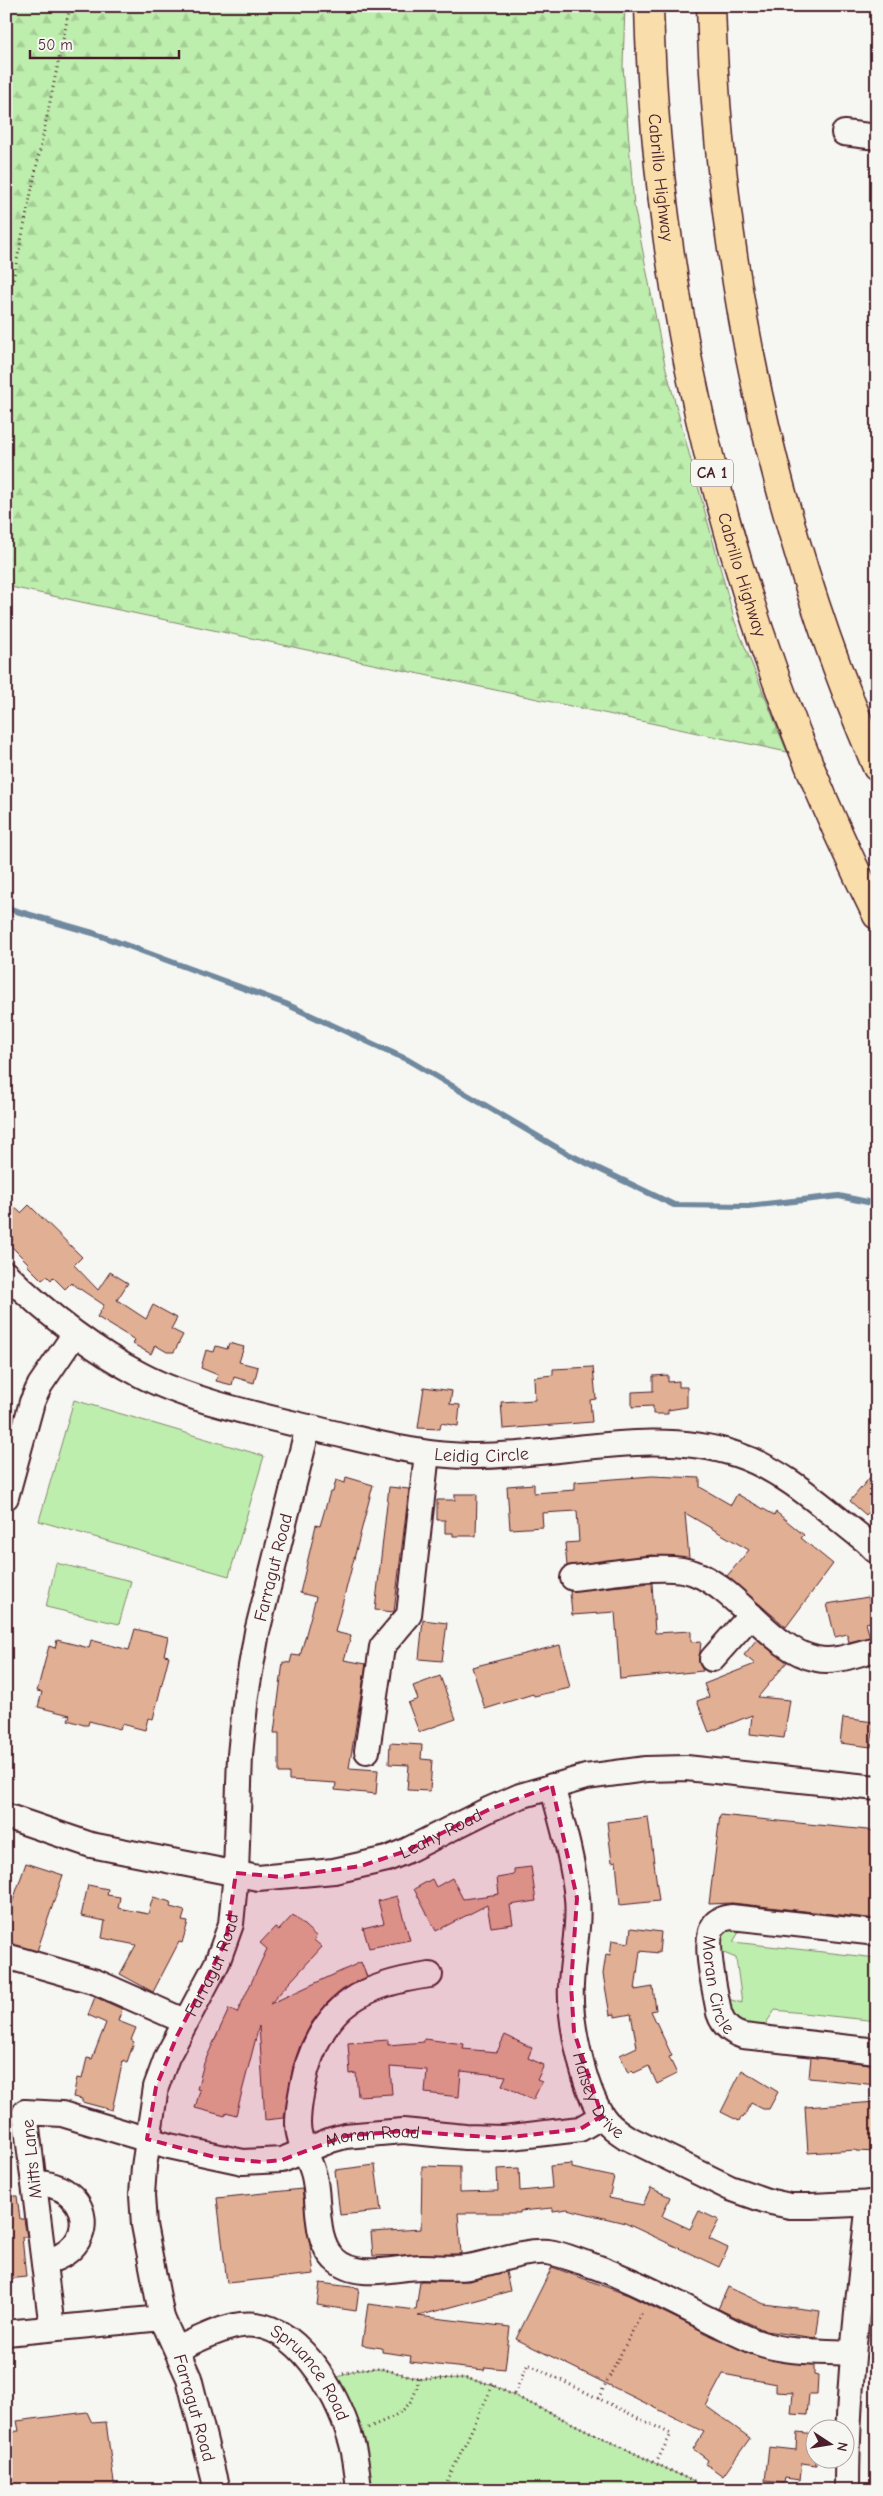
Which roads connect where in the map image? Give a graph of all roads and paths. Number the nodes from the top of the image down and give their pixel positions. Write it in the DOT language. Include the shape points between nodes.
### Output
graph roads {
  1 [pos="70,6"];
  2 [pos="649,6"];
  3 [pos="711,6"];
  4 [pos="844,133"];
  5 [pos="877,137"];
  6 [pos="6,313"];
  7 [pos="877,767"];
  8 [pos="877,915"];
  9 [pos="6,1274"];
  10 [pos="74,1335"];
  11 [pos="308,1427"];
  12 [pos="427,1453"];
  13 [pos="6,1497"];
  14 [pos="877,1552"];
  15 [pos="573,1578"];
  16 [pos="751,1615"];
  17 [pos="877,1649"];
  18 [pos="712,1659"];
  19 [pos="367,1751"];
  20 [pos="552,1786"];
  21 [pos="877,1788"];
  22 [pos="6,1816"];
  23 [pos="236,1873"];
  24 [pos="877,1933"];
  25 [pos="6,1956"];
  26 [pos="430,1975"];
  27 [pos="184,2021"];
  28 [pos="877,2051"];
  29 [pos="16,2111"];
  30 [pos="602,2116"];
  31 [pos="147,2139"];
  32 [pos="304,2151"];
  33 [pos="34,2183"];
  34 [pos="873,2203"];
  35 [pos="44,2262"];
  36 [pos="652,2291"];
  37 [pos="162,2318"];
  38 [pos="52,2328"];
  39 [pos="6,2333"];
  40 [pos="177,2349"];
  41 [pos="852,2353"];
  42 [pos="419,2378"];
  43 [pos="325,2382"];
  44 [pos="493,2385"];
  45 [pos="514,2394"];
  46 [pos="598,2398"];
  47 [pos="350,2437"];
  48 [pos="656,2463"];
  49 [pos="217,2490"];
  50 [pos="359,2490"];
  51 [pos="443,2490"];
  52 [pos="711,2490"];
  53 [pos="847,2490"];
  1 -- 6 [label="path"];
  2 -- 8 [label="highway, Cabrillo Highway / CA 1" via="654,121 669,249 690,377 708,460 732,549 773,673 824,803"];
  3 -- 7 [label="highway" via="727,216 745,337 763,422 813,597 844,687"];
  4 -- 5 [label="street"];
  9 -- 10 [label="street, Leidig Circle"];
  10 -- 11 [label="street, Leidig Circle" via="142,1376 166,1386"];
  10 -- 13 [label="street" via="32,1402"];
  11 -- 12 [label="street, Leidig Circle"];
  11 -- 23 [label="street, Farragut Road" via="257,1632 246,1695 240,1755"];
  12 -- 14 [label="street, Leidig Circle" via="472,1456 623,1445 696,1445 739,1455 783,1478"];
  12 -- 19 [label="street" via="409,1615 382,1648"];
  15 -- 16 [label="street" via="678,1569 692,1572 718,1587"];
  16 -- 17 [label="street" via="793,1650 818,1660"];
  16 -- 18 [label="street"];
  20 -- 21 [label="street, Leahy Road" via="586,1777 646,1769 686,1768"];
  20 -- 23 [label="street, Leahy Road" via="458,1823 406,1851 361,1866 282,1877 258,1878"];
  20 -- 30 [label="street, Halsey Drive" via="567,1840 577,1898 578,1926 571,1985 574,2032 588,2084"];
  22 -- 23 [label="street, Leahy Road" via="91,1845"];
  23 -- 27 [label="street, Farragut Road" via="226,1941"];
  24 -- 28 [label="street, Moran Circle" via="731,1917 714,1925 709,1936 719,2012 722,2021 734,2033"];
  25 -- 27 [label="street" via="96,1982"];
  26 -- 32 [label="street" via="399,1980 360,1994 330,2019 307,2068 300,2098 298,2125"];
  27 -- 31 [label="street, Farragut Road" via="166,2057 156,2087"];
  29 -- 31 [label="street, Mitts Lane" via="62,2114"];
  29 -- 33 [label="street, Mitts Lane"];
  30 -- 32 [label="street, Moran Road" via="580,2129 503,2138 403,2131 345,2136"];
  30 -- 34 [label="street, Halsey Drive" via="626,2137 748,2195 790,2206"];
  31 -- 32 [label="street, Moran Road" via="243,2162 282,2160"];
  31 -- 37 [label="street, Farragut Road" via="142,2195 144,2225"];
  32 -- 36 [label="street" via="314,2176 325,2246 335,2260 350,2268 368,2272 421,2267 464,2268 550,2252 602,2269"];
  33 -- 35 [label="street, Mitts Lane"];
  33 -- 35 [label="street" via="49,2183 72,2194 82,2213 82,2230 74,2246 56,2259"];
  34 -- 41 [label="street"];
  35 -- 38 [label="street, Mitts Lane"];
  36 -- 41 [label="street" via="762,2344"];
  36 -- 46 [label="path"];
  37 -- 38 [label="street"];
  37 -- 40 [label="street, Farragut Road"];
  38 -- 39 [label="street"];
  40 -- 43 [label="street, Spruance Road" via="241,2325 265,2326 298,2346"];
  40 -- 49 [label="street, Farragut Road" via="189,2378"];
  41 -- 53 [label="street" via="847,2415"];
  42 -- 43 [label="path" via="378,2368 360,2369"];
  42 -- 44 [label="path" via="464,2378"];
  42 -- 47 [label="path" via="416,2395 404,2410"];
  43 -- 47 [label="street, Spruance Road"];
  44 -- 45 [label="path"];
  44 -- 51 [label="path"];
  45 -- 46 [label="path" via="528,2364"];
  45 -- 48 [label="path"];
  46 -- 48 [label="path" via="671,2434"];
  47 -- 50 [label="street, Spruance Road"];
  48 -- 52 [label="path"];
}
